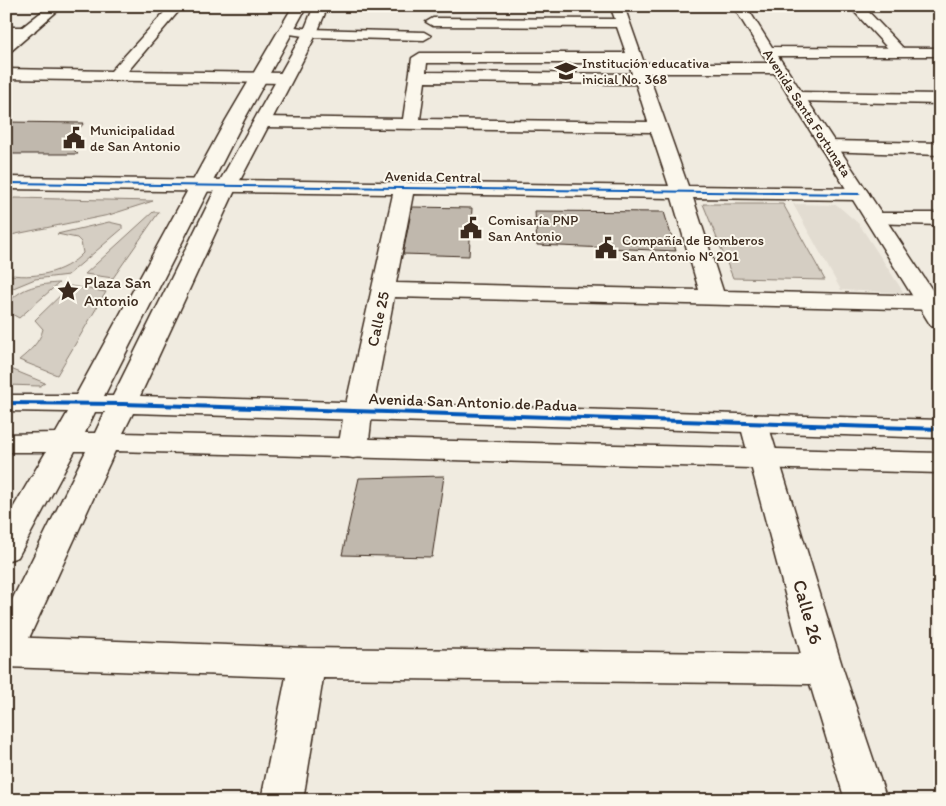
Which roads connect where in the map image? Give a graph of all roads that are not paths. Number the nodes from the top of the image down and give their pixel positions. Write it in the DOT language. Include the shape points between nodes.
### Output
graph roads {
  1 [pos="57,6"];
  2 [pos="177,6"];
  3 [pos="300,6"];
  4 [pos="321,6"];
  5 [pos="739,6"];
  6 [pos="855,6"];
  7 [pos="434,14"];
  8 [pos="621,14"];
  9 [pos="21,17"];
  10 [pos="6,30"];
  11 [pos="288,30"];
  12 [pos="28,31"];
  13 [pos="310,33"];
  14 [pos="424,36"];
  15 [pos="6,48"];
  16 [pos="768,51"];
  17 [pos="899,52"];
  18 [pos="940,52"];
  19 [pos="420,58"];
  20 [pos="638,68"];
  21 [pos="779,68"];
  22 [pos="6,74"];
  23 [pos="115,76"];
  24 [pos="418,76"];
  25 [pos="259,78"];
  26 [pos="284,78"];
  27 [pos="798,97"];
  28 [pos="940,99"];
  29 [pos="263,122"];
  30 [pos="411,123"];
  31 [pos="658,127"];
  32 [pos="829,147"];
  33 [pos="940,149"];
  34 [pos="6,183"];
  35 [pos="201,186"];
  36 [pos="227,186"];
  37 [pos="404,190"];
  38 [pos="681,193"];
  39 [pos="859,194"];
  40 [pos="875,218"];
  41 [pos="940,219"];
  42 [pos="384,290"];
  43 [pos="713,296"];
  44 [pos="936,309"];
  45 [pos="6,403"];
  46 [pos="86,404"];
  47 [pos="123,404"];
  48 [pos="358,413"];
  49 [pos="754,424"];
  50 [pos="940,429"];
  51 [pos="105,442"];
  52 [pos="6,443"];
  53 [pos="65,443"];
  54 [pos="353,449"];
  55 [pos="763,459"];
  56 [pos="940,463"];
  57 [pos="6,549"];
  58 [pos="6,650"];
  59 [pos="307,663"];
  60 [pos="824,669"];
  61 [pos="282,800"];
  62 [pos="866,800"];
  1 -- 12 [label="street"];
  2 -- 23 [label="street"];
  3 -- 11 [label="street"];
  4 -- 13 [label="street"];
  5 -- 16 [label="street, Avenida Santa Fortunata"];
  6 -- 17 [label="street"];
  7 -- 8 [label="street"];
  7 -- 14 [label="street"];
  8 -- 20 [label="street"];
  9 -- 10 [label="street"];
  10 -- 12 [label="street"];
  11 -- 13 [label="street"];
  11 -- 25 [label="street"];
  12 -- 15 [label="street"];
  13 -- 14 [label="street"];
  13 -- 26 [label="street"];
  14 -- 19 [label="street"];
  16 -- 17 [label="street"];
  16 -- 21 [label="street, Avenida Santa Fortunata"];
  17 -- 18 [label="street"];
  19 -- 20 [label="street"];
  19 -- 24 [label="street"];
  20 -- 21 [label="street"];
  20 -- 24 [label="street"];
  20 -- 31 [label="street"];
  21 -- 27 [label="street, Avenida Santa Fortunata"];
  22 -- 23 [label="street"];
  23 -- 25 [label="street"];
  24 -- 30 [label="street"];
  25 -- 26 [label="street"];
  25 -- 35 [label="street"];
  26 -- 29 [label="street"];
  27 -- 28 [label="street"];
  27 -- 32 [label="street, Avenida Santa Fortunata"];
  29 -- 30 [label="street"];
  29 -- 36 [label="street"];
  30 -- 31 [label="street"];
  31 -- 38 [label="street"];
  32 -- 33 [label="street"];
  32 -- 39 [label="street, Avenida Santa Fortunata"];
  34 -- 35 [label="street, Avenida Central"];
  35 -- 36 [label="street, Avenida Central"];
  35 -- 46 [label="street"];
  36 -- 37 [label="street, Avenida Central"];
  36 -- 47 [label="street"];
  37 -- 38 [label="street, Avenida Central"];
  37 -- 42 [label="street, Calle 25"];
  38 -- 39 [label="street, Avenida Central"];
  38 -- 43 [label="street"];
  39 -- 40 [label="street, Avenida Santa Fortunata"];
  40 -- 41 [label="street"];
  40 -- 44 [label="street, Avenida Santa Fortunata"];
  42 -- 43 [label="street"];
  42 -- 48 [label="street, Calle 25"];
  43 -- 44 [label="street"];
  45 -- 46 [label="street, Avenida San Antonio de Padua"];
  46 -- 47 [label="street, Avenida San Antonio de Padua"];
  46 -- 53 [label="street"];
  47 -- 48 [label="street, Avenida San Antonio de Padua"];
  47 -- 51 [label="street"];
  48 -- 49 [label="street, Avenida San Antonio de Padua"];
  48 -- 54 [label="street, Calle 25"];
  49 -- 50 [label="street, Avenida San Antonio de Padua"];
  49 -- 55 [label="street, Calle 26"];
  51 -- 53 [label="street"];
  51 -- 54 [label="street"];
  51 -- 58 [label="street"];
  52 -- 53 [label="street"];
  53 -- 57 [label="street"];
  54 -- 55 [label="street"];
  55 -- 56 [label="street"];
  55 -- 60 [label="street, Calle 26"];
  58 -- 59 [label="street"];
  59 -- 60 [label="street"];
  59 -- 61 [label="street"];
  60 -- 62 [label="street, Calle 26"];
}
